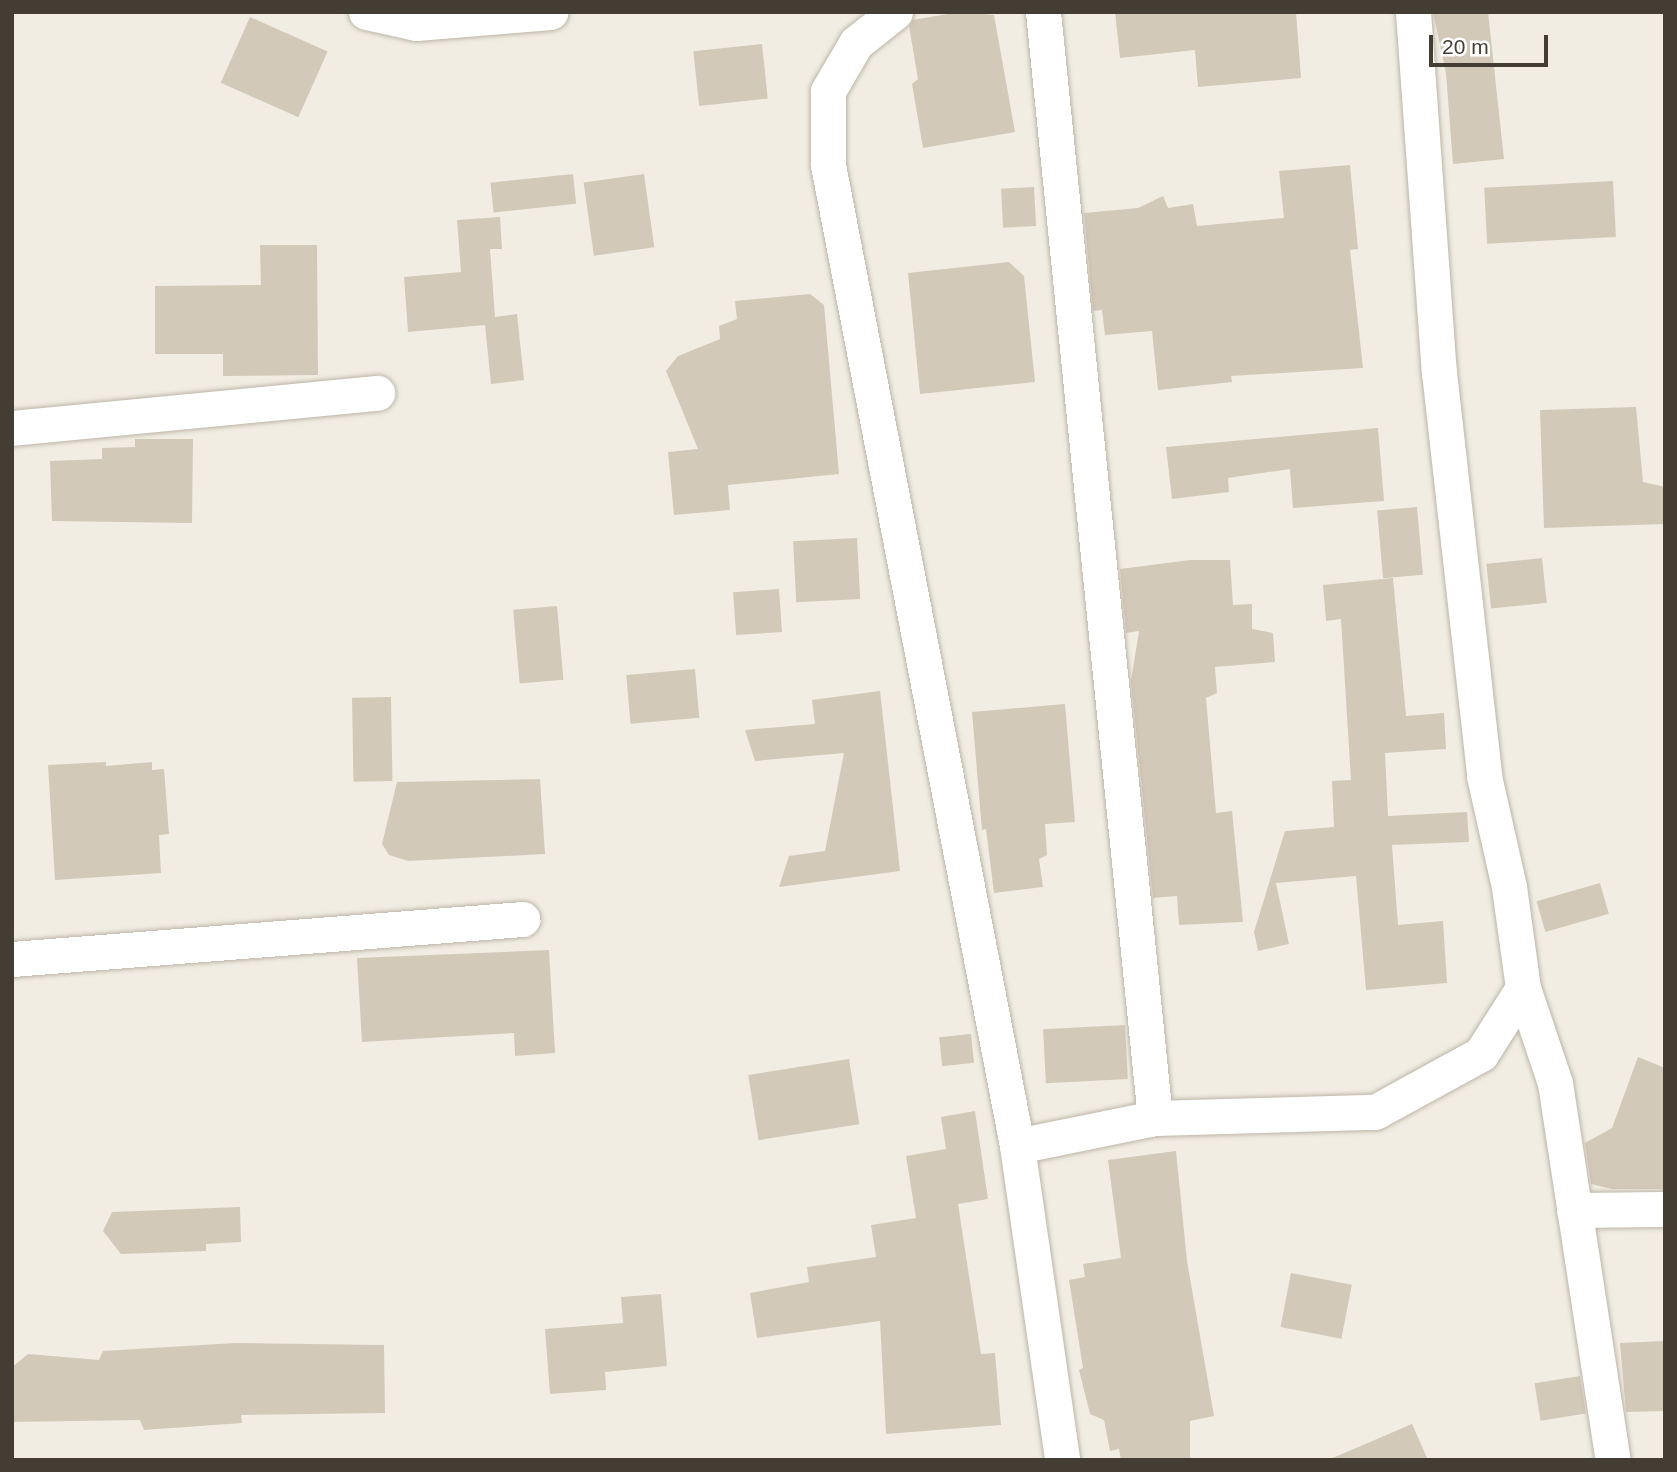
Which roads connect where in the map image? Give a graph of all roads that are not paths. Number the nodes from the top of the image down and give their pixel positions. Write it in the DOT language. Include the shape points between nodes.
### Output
graph roads {
  1 [pos="366,12"];
  2 [pos="551,12"];
  3 [pos="895,12"];
  4 [pos="1043,12"];
  5 [pos="1413,12"];
  6 [pos="377,393"];
  7 [pos="12,428"];
  8 [pos="522,919"];
  9 [pos="12,959"];
  10 [pos="1523,988"];
  11 [pos="1155,1118"];
  12 [pos="1017,1146"];
  13 [pos="1665,1209"];
  14 [pos="1574,1210"];
  15 [pos="1062,1460"];
  16 [pos="1613,1460"];
  1 -- 2 [label="street" via="416,23"];
  3 -- 12 [label="street" via="856,43 828,91 828,165"];
  4 -- 11 [label="street"];
  5 -- 10 [label="street" via="1439,372 1484,776 1509,887"];
  6 -- 7 [label="street"];
  8 -- 9 [label="street"];
  10 -- 11 [label="street" via="1481,1054 1375,1112"];
  10 -- 14 [label="street" via="1555,1083"];
  11 -- 12 [label="street"];
  12 -- 15 [label="street"];
  13 -- 14 [label="street"];
  14 -- 16 [label="street"];
}
